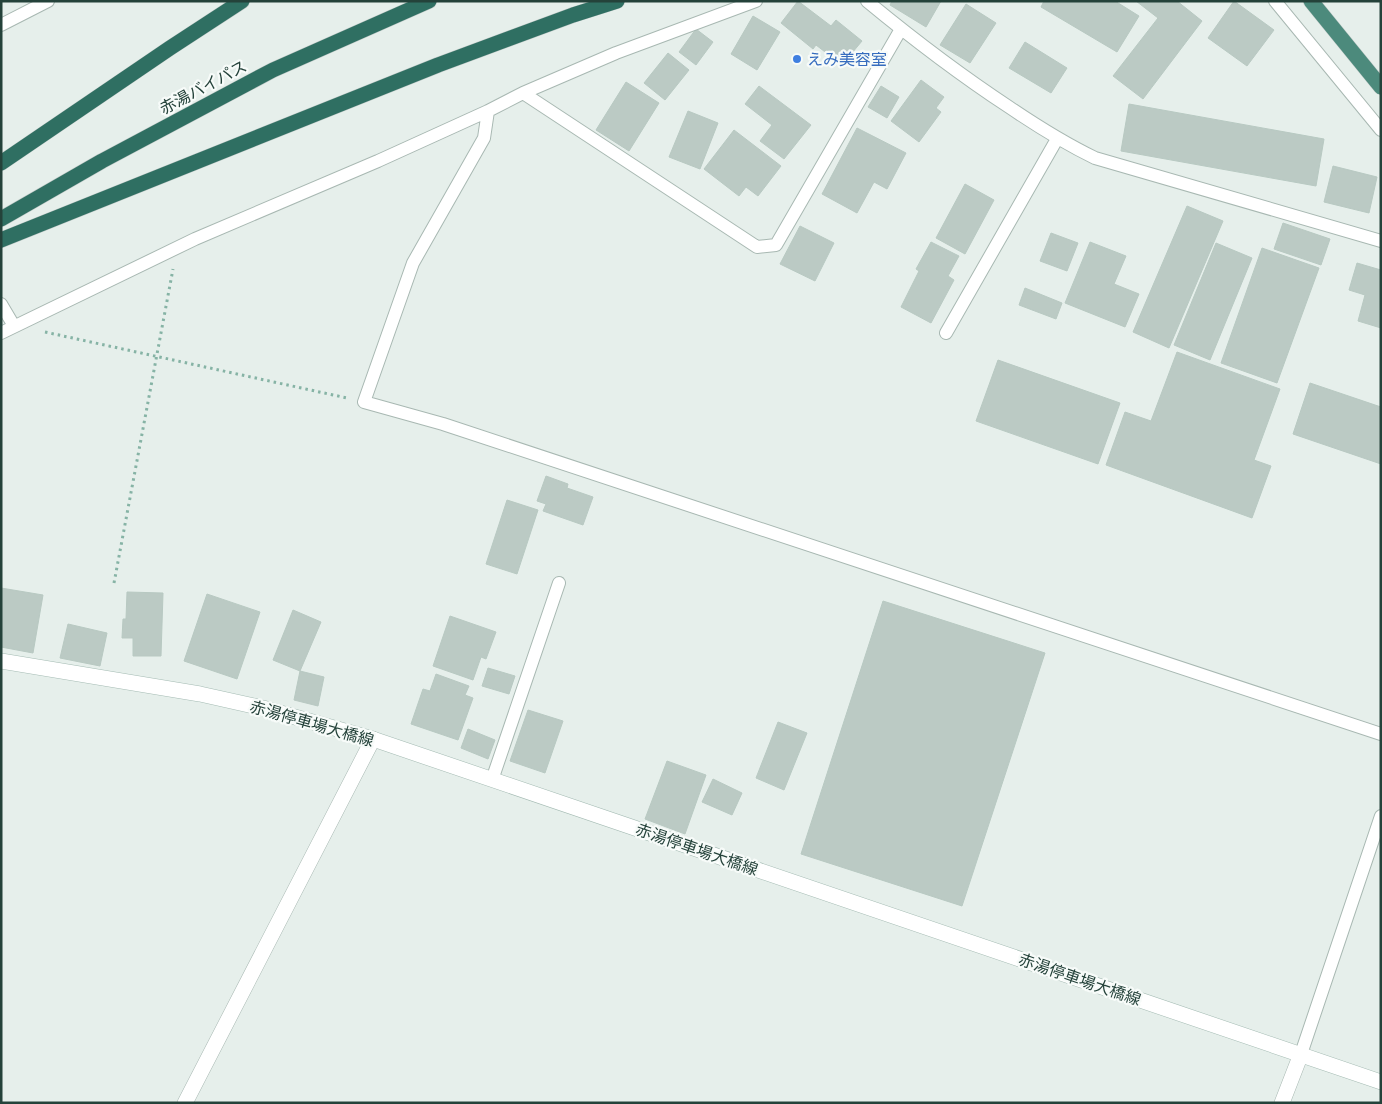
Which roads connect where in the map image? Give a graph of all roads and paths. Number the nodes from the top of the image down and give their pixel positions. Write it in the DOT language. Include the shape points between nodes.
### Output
graph roads {
  1 [pos="48,1"];
  2 [pos="242,1"];
  3 [pos="429,1"];
  4 [pos="617,1"];
  5 [pos="756,1"];
  6 [pos="867,1"];
  7 [pos="1275,1"];
  8 [pos="1311,1"];
  9 [pos="1,25"];
  10 [pos="901,29"];
  11 [pos="1381,87"];
  12 [pos="523,93"];
  13 [pos="488,111"];
  14 [pos="1381,130"];
  15 [pos="1057,139"];
  16 [pos="1,163"];
  17 [pos="1,219"];
  18 [pos="1,240"];
  19 [pos="1381,241"];
  20 [pos="177,248"];
  21 [pos="1,304"];
  22 [pos="14,326"];
  23 [pos="1,332"];
  24 [pos="946,333"];
  25 [pos="158,356"];
  26 [pos="364,402"];
  27 [pos="114,583"];
  28 [pos="560,583"];
  29 [pos="1,661"];
  30 [pos="1381,734"];
  31 [pos="373,739"];
  32 [pos="492,780"];
  33 [pos="1381,816"];
  34 [pos="1301,1054"];
  35 [pos="1381,1082"];
  36 [pos="184,1103"];
  37 [pos="1282,1103"];
  1 -- 9 [label="lane"];
  2 -- 16 [label="highway"];
  3 -- 17 [label="highway, 赤湯バイパス" via="274,70 102,161"];
  4 -- 18 [label="highway" via="438,65"];
  5 -- 12 [label="lane" via="616,53"];
  6 -- 10 [label="lane"];
  7 -- 14 [label="lane"];
  8 -- 11 [label="highway"];
  10 -- 12 [label="lane" via="776,245 758,248"];
  10 -- 15 [label="lane" via="971,82"];
  12 -- 13 [label="lane"];
  13 -- 20 [label="lane"];
  13 -- 26 [label="lane" via="484,138 413,263"];
  15 -- 19 [label="lane" via="1095,158"];
  15 -- 24 [label="lane"];
  20 -- 22 [label="lane"];
  20 -- 25 [label="path"];
  21 -- 22 [label="lane"];
  22 -- 23 [label="lane"];
  22 -- 25 [label="path"];
  25 -- 26 [label="path"];
  25 -- 27 [label="path"];
  26 -- 30 [label="lane" via="443,424"];
  28 -- 32 [label="lane"];
  29 -- 31 [label="main road, 赤湯停車場大橋線" via="200,694"];
  31 -- 32 [label="main road, 赤湯停車場大橋線"];
  31 -- 36 [label="main road"];
  32 -- 34 [label="main road, 赤湯停車場大橋線"];
  33 -- 34 [label="lane"];
  34 -- 35 [label="main road, 赤湯停車場大橋線"];
  34 -- 37 [label="main road"];
}
